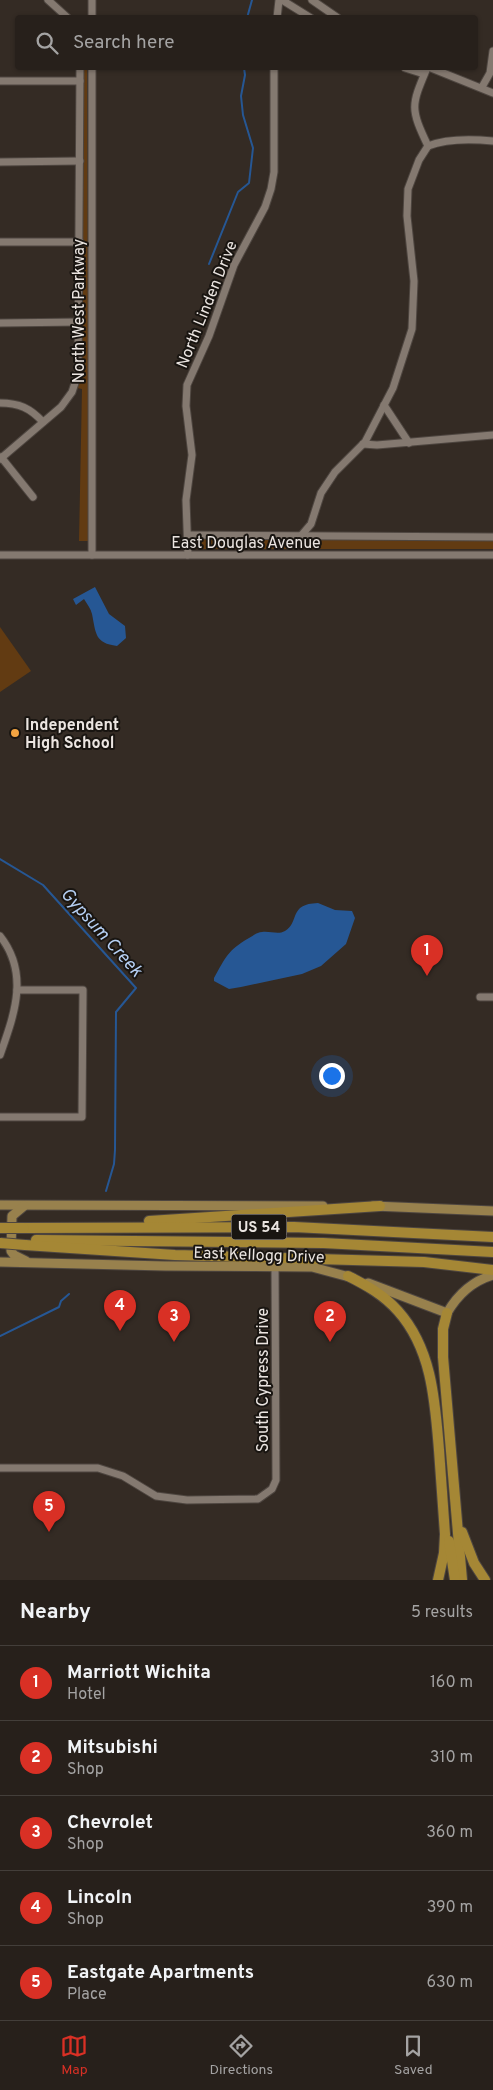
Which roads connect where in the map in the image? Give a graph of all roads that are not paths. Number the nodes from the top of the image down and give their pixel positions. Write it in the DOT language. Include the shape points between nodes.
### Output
graph roads {
  1 [pos="48,0"];
  2 [pos="92,0"];
  3 [pos="280,0"];
  4 [pos="312,0"];
  5 [pos="65,15"];
  6 [pos="92,15"];
  7 [pos="278,15"];
  8 [pos="306,15"];
  9 [pos="334,15"];
  10 [pos="493,51"];
  11 [pos="80,70"];
  12 [pos="92,70"];
  13 [pos="274,70"];
  14 [pos="436,70"];
  15 [pos="426,71"];
  16 [pos="0,81"];
  17 [pos="80,81"];
  18 [pos="482,87"];
  19 [pos="493,93"];
  20 [pos="493,141"];
  21 [pos="428,146"];
  22 [pos="80,161"];
  23 [pos="0,162"];
  24 [pos="0,242"];
  25 [pos="80,242"];
  26 [pos="80,322"];
  27 [pos="0,323"];
  28 [pos="0,403"];
  29 [pos="384,405"];
  30 [pos="43,422"];
  31 [pos="493,435"];
  32 [pos="409,442"];
  33 [pos="362,444"];
  34 [pos="1,458"];
  35 [pos="33,497"];
  36 [pos="188,535"];
  37 [pos="300,537"];
  38 [pos="493,537"];
  39 [pos="188,555"];
  40 [pos="493,555"];
  41 [pos="0,556"];
  42 [pos="92,556"];
  43 [pos="0,936"];
  44 [pos="17,990"];
  45 [pos="480,997"];
  46 [pos="493,997"];
  47 [pos="3,1039"];
  48 [pos="0,1055"];
  49 [pos="0,1117"];
  50 [pos="0,1205"];
  51 [pos="26,1205"];
  52 [pos="380,1206"];
  53 [pos="493,1211"];
  54 [pos="0,1228"];
  55 [pos="43,1228"];
  56 [pos="493,1237"];
  57 [pos="0,1242"];
  58 [pos="25,1242"];
  59 [pos="493,1252"];
  60 [pos="0,1262"];
  61 [pos="27,1262"];
  62 [pos="275,1266"];
  63 [pos="493,1270"];
  64 [pos="493,1275"];
  65 [pos="348,1276"];
  66 [pos="448,1313"];
  67 [pos="0,1468"];
  68 [pos="443,1496"];
  69 [pos="456,1512"];
  70 [pos="438,1580"];
  71 [pos="455,1580"];
  72 [pos="462,1580"];
  73 [pos="485,1580"];
  1 -- 5 [label="street"];
  2 -- 6 [label="street"];
  3 -- 7 [label="street"];
  3 -- 8 [label="street"];
  4 -- 9 [label="street"];
  10 -- 18 [label="street" via="490,73"];
  11 -- 17 [label="street"];
  12 -- 42 [label="street, North West Parkway"];
  13 -- 36 [label="street, North Linden Drive" via="274,172 271,189 234,265 209,336 187,385 192,455 186,500"];
  14 -- 18 [label="street"];
  15 -- 21 [label="street" via="414,101 414,114"];
  16 -- 17 [label="street"];
  17 -- 22 [label="street"];
  18 -- 19 [label="street"];
  20 -- 21 [label="street" via="438,142"];
  21 -- 29 [label="street" via="408,189 407,216 414,281 412,329 393,388"];
  22 -- 23 [label="street"];
  22 -- 25 [label="street"];
  24 -- 25 [label="street"];
  25 -- 26 [label="street"];
  26 -- 27 [label="street"];
  26 -- 30 [label="street" via="78,374 72,392 61,407"];
  28 -- 30 [label="street" via="26,406"];
  29 -- 32 [label="street"];
  29 -- 33 [label="street"];
  30 -- 34 [label="street"];
  31 -- 32 [label="street"];
  32 -- 33 [label="street"];
  33 -- 37 [label="street" via="335,472 321,493 310,524"];
  34 -- 35 [label="street"];
  36 -- 37 [label="street"];
  36 -- 39 [label="street, North Linden Drive"];
  37 -- 38 [label="street"];
  39 -- 40 [label="street, East Douglas Avenue"];
  39 -- 42 [label="street, East Douglas Avenue"];
  41 -- 42 [label="street, East Douglas Avenue"];
  43 -- 44 [label="street" via="13,961"];
  44 -- 47 [label="street" via="14,1016"];
  44 -- 49 [label="street" via="83,990 82,1117"];
  45 -- 46 [label="street"];
  47 -- 48 [label="street"];
  50 -- 51 [label="main road"];
  51 -- 52 [label="main road"];
  51 -- 61 [label="main road" via="12,1216 10,1246 14,1255"];
  52 -- 53 [label="main road"];
  52 -- 55 [label="highway"];
  54 -- 55 [label="highway, US 54, bridge"];
  55 -- 56 [label="highway, US 54" via="294,1227"];
  57 -- 58 [label="highway, US 54"];
  58 -- 59 [label="highway, US 54" via="295,1243"];
  58 -- 63 [label="highway" via="175,1255 424,1262"];
  60 -- 61 [label="main road, East Kellogg Drive"];
  61 -- 62 [label="main road, East Kellogg Drive"];
  62 -- 65 [label="main road, East Kellogg Drive" via="312,1267"];
  62 -- 67 [label="street, South Cypress Drive" via="276,1480 272,1489 258,1499 186,1500 156,1496 123,1476 98,1468"];
  64 -- 66 [label="main road" via="466,1289"];
  65 -- 66 [label="main road, East Kellogg Drive"];
  65 -- 68 [label="highway" via="391,1304 421,1347 434,1397"];
  66 -- 69 [label="highway" via="443,1328 443,1357"];
  68 -- 70 [label="highway" via="445,1534"];
  68 -- 71 [label="highway"];
  69 -- 72 [label="highway"];
  69 -- 73 [label="highway" via="469,1554"];
}
